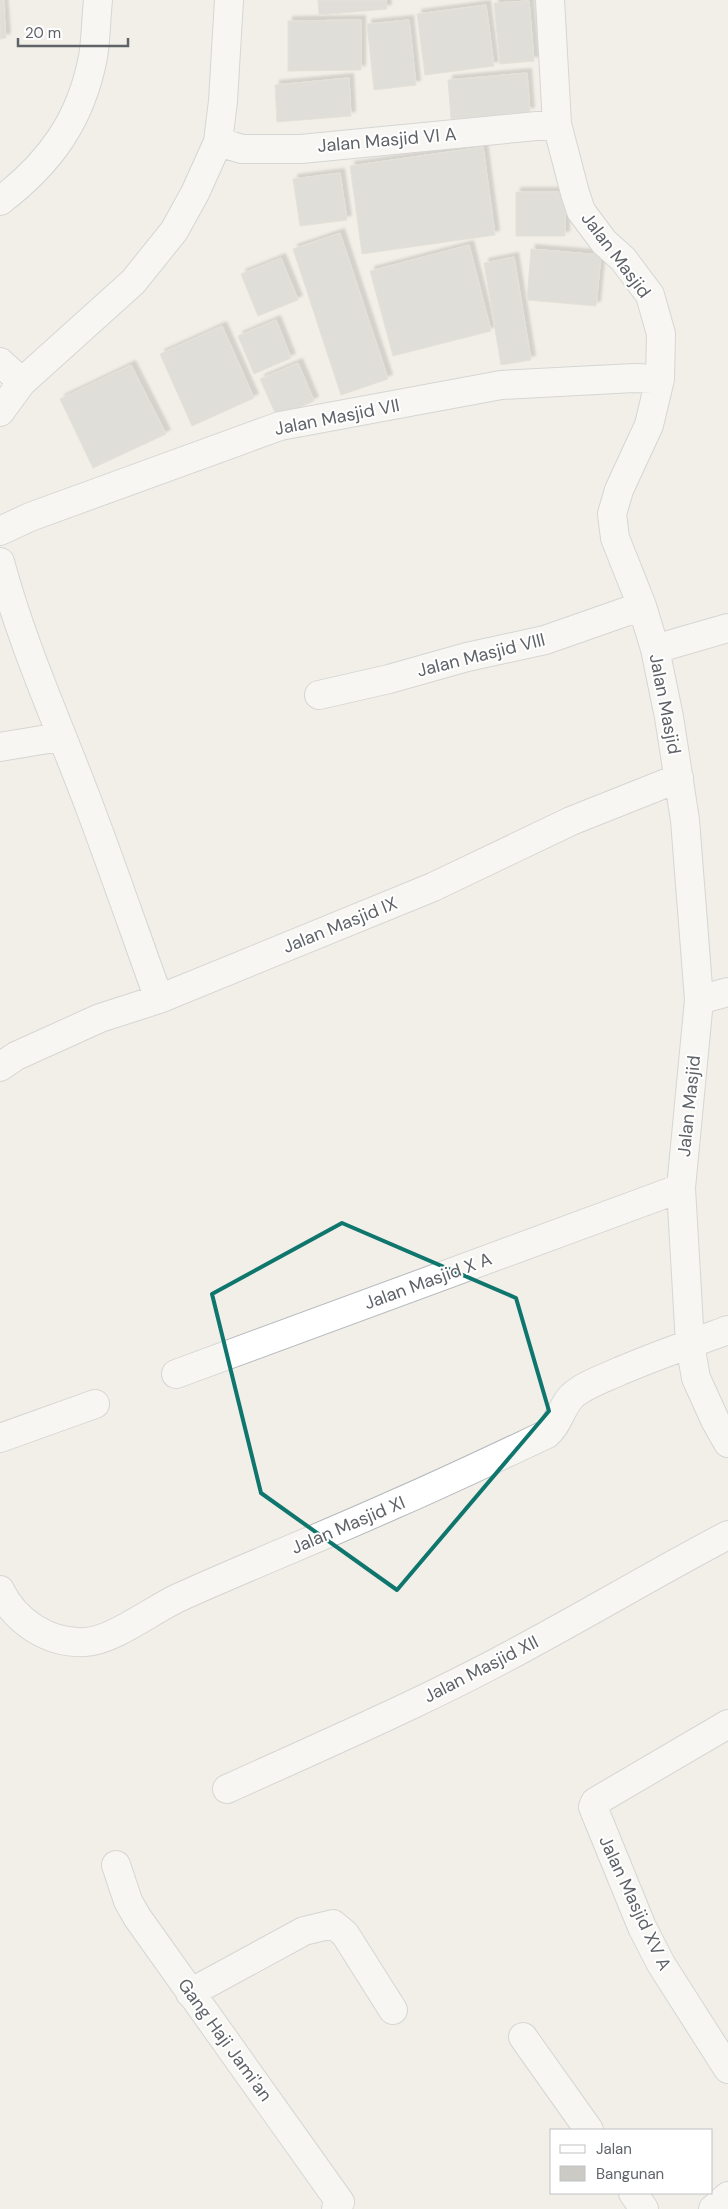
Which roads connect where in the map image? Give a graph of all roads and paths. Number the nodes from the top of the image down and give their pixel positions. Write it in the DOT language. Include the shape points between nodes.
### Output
graph roads {
  1 [pos="98,0"];
  2 [pos="229,0"];
  3 [pos="550,0"];
  4 [pos="557,124"];
  5 [pos="218,142"];
  6 [pos="0,201"];
  7 [pos="0,362"];
  8 [pos="660,379"];
  9 [pos="22,382"];
  10 [pos="0,412"];
  11 [pos="0,531"];
  12 [pos="0,562"];
  13 [pos="642,606"];
  14 [pos="728,628"];
  15 [pos="655,649"];
  16 [pos="318,695"];
  17 [pos="60,736"];
  18 [pos="0,747"];
  19 [pos="679,778"];
  20 [pos="728,992"];
  21 [pos="159,1000"];
  22 [pos="699,1000"];
  23 [pos="0,1067"];
  24 [pos="681,1188"];
  25 [pos="728,1330"];
  26 [pos="690,1344"];
  27 [pos="176,1374"];
  28 [pos="95,1404"];
  29 [pos="0,1438"];
  30 [pos="728,1443"];
  31 [pos="728,1535"];
  32 [pos="0,1590"];
  33 [pos="728,1724"];
  34 [pos="227,1789"];
  35 [pos="116,1865"];
  36 [pos="190,1993"];
  37 [pos="392,2010"];
  38 [pos="523,2037"];
  39 [pos="728,2069"];
  40 [pos="588,2129"];
  41 [pos="634,2194"];
  42 [pos="728,2196"];
  43 [pos="336,2209"];
  44 [pos="644,2209"];
  45 [pos="713,2209"];
  1 -- 6 [label="street" via="93,56 85,90 71,123 52,153"];
  2 -- 5 [label="street"];
  3 -- 4 [label="street, Jalan Masjid"];
  4 -- 5 [label="street, Jalan Masjid VI A" via="301,148 242,148"];
  4 -- 8 [label="street, Jalan Masjid" via="582,210 604,242 650,295 660,334"];
  5 -- 9 [label="street" via="174,231 146,267 117,298"];
  7 -- 9 [label="street"];
  8 -- 11 [label="street, Jalan Masjid VII" via="501,385 280,426 30,517"];
  8 -- 13 [label="street, Jalan Masjid" via="649,425 612,514 614,538"];
  9 -- 10 [label="street"];
  12 -- 17 [label="street"];
  13 -- 15 [label="street, Jalan Masjid"];
  13 -- 16 [label="street, Jalan Masjid VIII" via="545,640"];
  14 -- 15 [label="street"];
  15 -- 19 [label="street, Jalan Masjid"];
  17 -- 18 [label="street"];
  17 -- 21 [label="street"];
  19 -- 21 [label="street, Jalan Masjid IX" via="571,821 433,887"];
  19 -- 22 [label="street, Jalan Masjid"];
  20 -- 22 [label="street"];
  21 -- 23 [label="street, Jalan Masjid IX" via="100,1018 16,1056"];
  22 -- 24 [label="street, Jalan Masjid"];
  24 -- 26 [label="street, Jalan Masjid"];
  24 -- 27 [label="street, Jalan Masjid X A"];
  25 -- 26 [label="street, Jalan Masjid XI"];
  26 -- 30 [label="street, Jalan Masjid" via="696,1378"];
  26 -- 32 [label="street, Jalan Masjid XI" via="579,1391 572,1396 558,1423 546,1434 396,1504 178,1598 101,1639 69,1641 39,1631 17,1616"];
  28 -- 29 [label="street"];
  31 -- 34 [label="street, Jalan Masjid XII" via="652,1574 528,1646"];
  33 -- 39 [label="street, Jalan Masjid XV A" via="596,1802 593,1810 661,1964"];
  35 -- 36 [label="street, Gang Haji Jami'an" via="137,1917"];
  36 -- 37 [label="street" via="304,1931 333,1924 345,1934"];
  36 -- 43 [label="street, Gang Haji Jami'an" via="340,2202"];
  38 -- 40 [label="street"];
  41 -- 44 [label="street"];
  42 -- 45 [label="street"];
}
